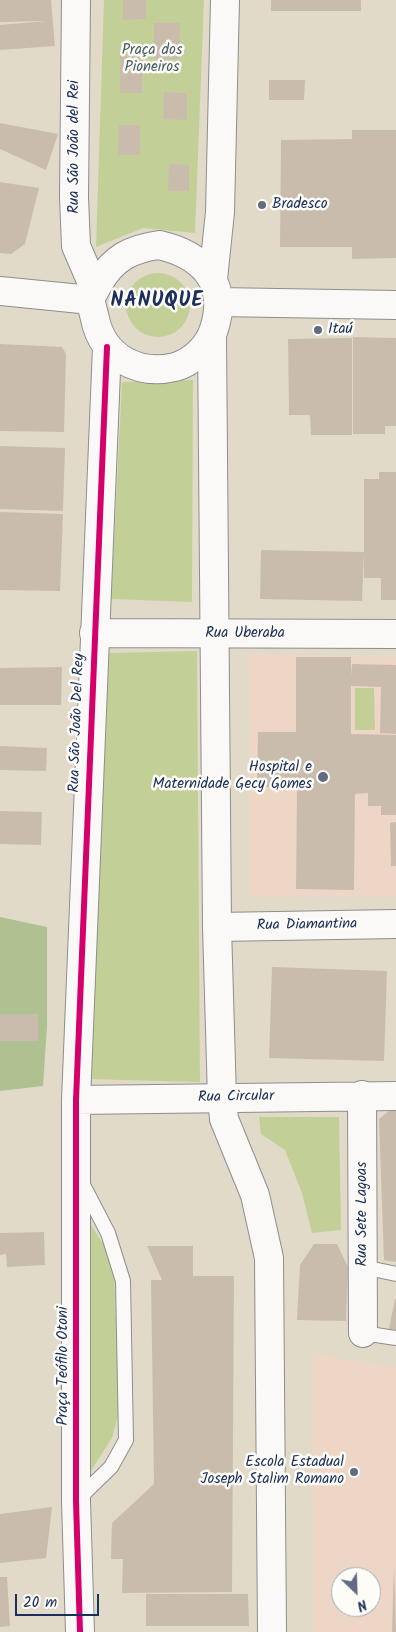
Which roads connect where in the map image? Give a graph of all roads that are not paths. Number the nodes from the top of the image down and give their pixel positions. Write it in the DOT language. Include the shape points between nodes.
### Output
graph roads {
  1 [pos="76,0"];
  2 [pos="226,0"];
  3 [pos="0,291"];
  4 [pos="216,291"];
  5 [pos="93,295"];
  6 [pos="396,305"];
  7 [pos="212,337"];
  8 [pos="107,347"];
  9 [pos="94,633"];
  10 [pos="216,634"];
  11 [pos="396,634"];
  12 [pos="396,924"];
  13 [pos="217,927"];
  14 [pos="362,1095"];
  15 [pos="396,1096"];
  16 [pos="222,1098"];
  17 [pos="76,1100"];
  18 [pos="76,1172"];
  19 [pos="363,1267"];
  20 [pos="396,1274"];
  21 [pos="363,1333"];
  22 [pos="396,1338"];
  23 [pos="76,1501"];
  24 [pos="80,1632"];
  25 [pos="272,1632"];
  1 -- 5 [label="street, Rua São João del Rei" via="76,246"];
  2 -- 4 [label="street"];
  3 -- 5 [label="street"];
  4 -- 5 [label="street" via="197,260 179,250 159,245 139,248 120,256 106,270"];
  4 -- 6 [label="street"];
  4 -- 7 [label="street" via="218,316"];
  5 -- 8 [label="street" via="97,329"];
  7 -- 8 [label="street" via="199,353 181,365 161,370 141,369 122,360"];
  7 -- 10 [label="street"];
  8 -- 9 [label="street, Rua São João Del Rey"];
  9 -- 10 [label="street, Rua Uberaba"];
  9 -- 17 [label="street, Rua São João Del Rey"];
  10 -- 11 [label="street, Rua Uberaba"];
  10 -- 13 [label="street"];
  12 -- 13 [label="street, Rua Diamantina"];
  13 -- 16 [label="street"];
  14 -- 15 [label="street, Rua Circular"];
  14 -- 16 [label="street, Rua Circular"];
  14 -- 19 [label="street, Rua Sete Lagoas"];
  16 -- 17 [label="street, Rua Circular"];
  16 -- 25 [label="street" via="224,1119 254,1195 269,1258"];
  17 -- 18 [label="street, Praça Teófilo Otoni"];
  18 -- 23 [label="street, Praça Teófilo Otoni"];
  18 -- 23 [label="lane" via="108,1233 123,1280 126,1440 111,1468"];
  19 -- 20 [label="lane"];
  19 -- 21 [label="street, Rua Sete Lagoas"];
  21 -- 22 [label="lane"];
  23 -- 24 [label="street, Praça Teófilo Otoni"];
}
